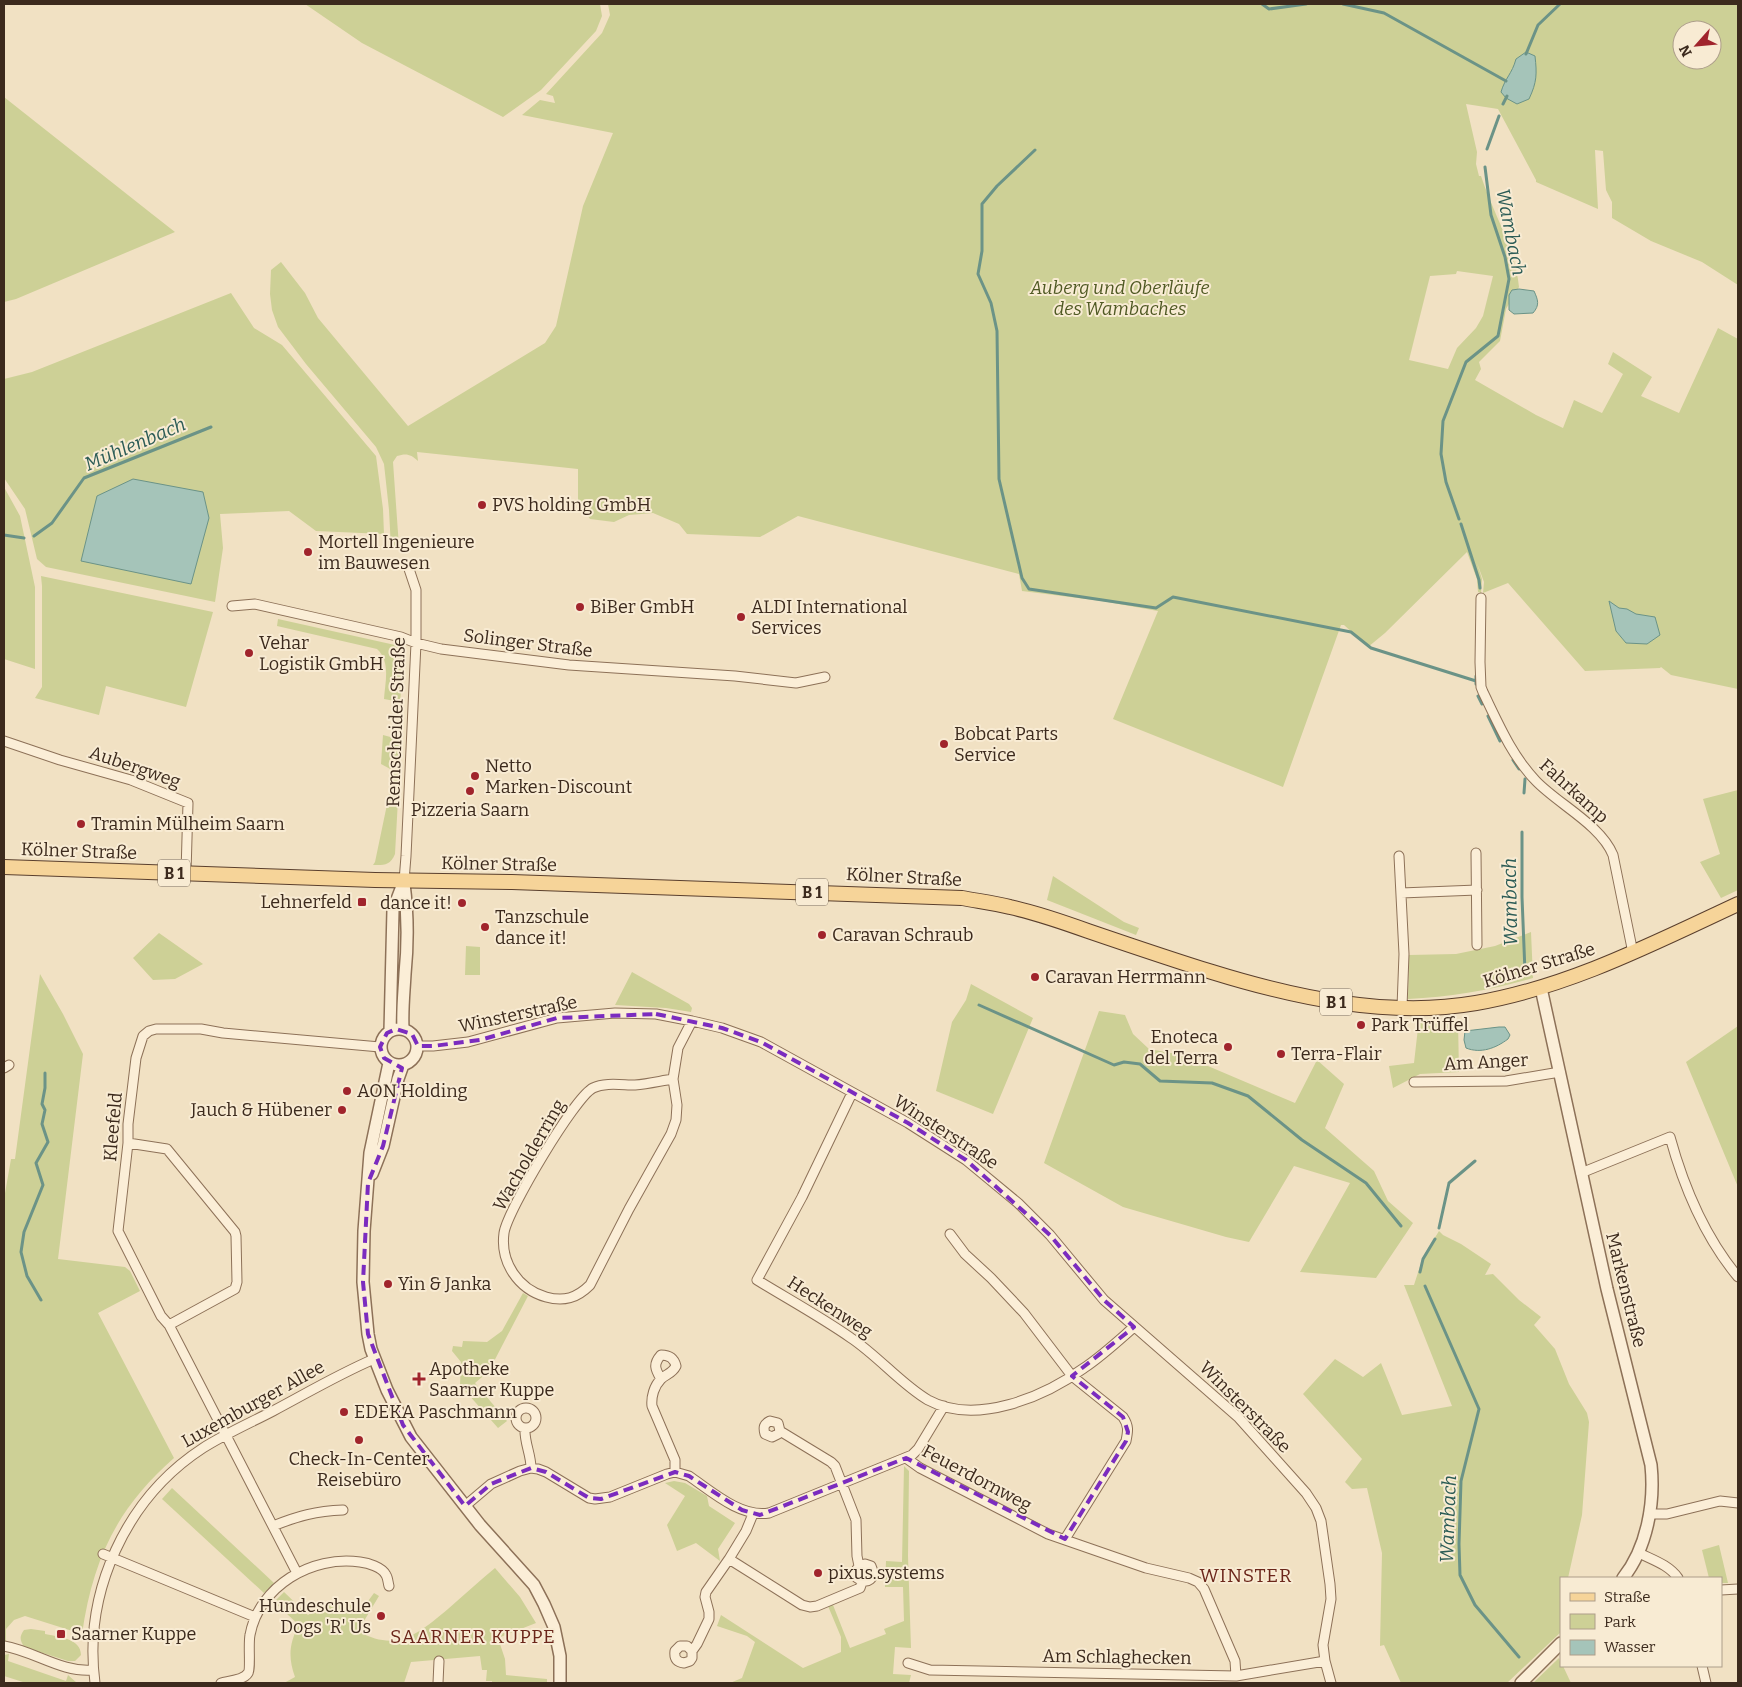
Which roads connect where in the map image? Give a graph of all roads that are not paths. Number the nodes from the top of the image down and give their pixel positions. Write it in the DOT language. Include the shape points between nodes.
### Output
graph roads {
  1 [pos="408,566"];
  2 [pos="1481,598"];
  3 [pos="232,606"];
  4 [pos="416,643"];
  5 [pos="825,678"];
  6 [pos="4,741"];
  7 [pos="1476,853"];
  8 [pos="1400,856"];
  9 [pos="4,867"];
  10 [pos="186,873"];
  11 [pos="404,881"];
  12 [pos="1477,890"];
  13 [pos="1401,893"];
  14 [pos="1738,904"];
  15 [pos="1477,945"];
  16 [pos="1632,953"];
  17 [pos="1541,988"];
  18 [pos="1402,1007"];
  19 [pos="692,1020"];
  20 [pos="403,1029"];
  21 [pos="390,1031"];
  22 [pos="418,1046"];
  23 [pos="380,1047"];
  24 [pos="389,1063"];
  25 [pos="403,1065"];
  26 [pos="1560,1072"];
  27 [pos="673,1079"];
  28 [pos="1414,1082"];
  29 [pos="852,1093"];
  30 [pos="128,1143"];
  31 [pos="1581,1173"];
  32 [pos="368,1183"];
  33 [pos="950,1234"];
  34 [pos="1738,1277"];
  35 [pos="169,1325"];
  36 [pos="1134,1327"];
  37 [pos="374,1359"];
  38 [pos="1072,1376"];
  39 [pos="661,1379"];
  40 [pos="944,1406"];
  41 [pos="524,1428"];
  42 [pos="780,1431"];
  43 [pos="227,1434"];
  44 [pos="906,1458"];
  45 [pos="530,1468"];
  46 [pos="675,1472"];
  47 [pos="843,1484"];
  48 [pos="1738,1503"];
  49 [pos="465,1506"];
  50 [pos="343,1510"];
  51 [pos="753,1514"];
  52 [pos="1649,1514"];
  53 [pos="273,1526"];
  54 [pos="1065,1539"];
  55 [pos="1639,1553"];
  56 [pos="103,1554"];
  57 [pos="112,1558"];
  58 [pos="729,1559"];
  59 [pos="859,1566"];
  60 [pos="297,1573"];
  61 [pos="1623,1577"];
  62 [pos="1677,1577"];
  63 [pos="862,1582"];
  64 [pos="389,1586"];
  65 [pos="1738,1589"];
  66 [pos="1722,1590"];
  67 [pos="255,1617"];
  68 [pos="1560,1644"];
  69 [pos="4,1646"];
  70 [pos="692,1651"];
  71 [pos="439,1661"];
  72 [pos="1325,1661"];
  73 [pos="908,1663"];
  74 [pos="1702,1667"];
  75 [pos="94,1670"];
  76 [pos="1236,1676"];
  77 [pos="95,1683"];
  78 [pos="221,1683"];
  79 [pos="438,1683"];
  80 [pos="560,1683"];
  81 [pos="1331,1683"];
  82 [pos="1521,1683"];
  83 [pos="1706,1683"];
  1 -- 4 [label="street, Remscheider Straße" via="416,590"];
  2 -- 16 [label="street, Fahrkamp" via="1483,692 1524,767 1609,845"];
  3 -- 4 [label="street, Solinger Straße" via="255,604 302,613"];
  4 -- 5 [label="street, Solinger Straße" via="569,666 796,683"];
  4 -- 11 [label="street, Remscheider Straße"];
  6 -- 10 [label="street, Aubergweg" via="131,780 188,803"];
  7 -- 12 [label="street"];
  8 -- 13 [label="street"];
  9 -- 10 [label="main road, Kölner Straße / B 1"];
  10 -- 11 [label="main road, Kölner Straße / B 1"];
  11 -- 18 [label="main road, Kölner Straße / B 1" via="962,898 1032,913 1276,990 1328,1001"];
  11 -- 20 [label="street" via="408,917"];
  11 -- 21 [label="street" via="393,910"];
  12 -- 13 [label="street"];
  12 -- 15 [label="street"];
  13 -- 18 [label="street"];
  14 -- 16 [label="main road, Kölner Straße / B 1"];
  16 -- 17 [label="main road, Kölner Straße / B 1"];
  17 -- 18 [label="main road, Kölner Straße / B 1" via="1476,1003"];
  17 -- 26 [label="street, Markenstraße"];
  19 -- 22 [label="street, Winsterstraße" via="656,1014 557,1018 468,1042"];
  19 -- 27 [label="street, Wacholderring" via="678,1048"];
  19 -- 29 [label="street, Winsterstraße" via="761,1042"];
  20 -- 21 [label="street"];
  20 -- 22 [label="street" via="412,1034"];
  21 -- 23 [label="street"];
  22 -- 25 [label="street" via="414,1058"];
  23 -- 24 [label="street"];
  23 -- 30 [label="street, Kleefeld" via="223,1033 201,1028 149,1031 143,1036 136,1058"];
  24 -- 25 [label="street"];
  24 -- 32 [label="street" via="370,1153"];
  25 -- 32 [label="street" via="383,1146"];
  26 -- 28 [label="street, Am Anger" via="1506,1081"];
  26 -- 31 [label="street, Markenstraße"];
  27 -- 27 [label="street, Wacholderring" via="601,1086 580,1099 545,1151 504,1232 508,1265 528,1289 560,1300 573,1298 590,1285 671,1134 677,1105"];
  29 -- 36 [label="street, Winsterstraße" via="939,1142 993,1182 1050,1235 1104,1300"];
  29 -- 40 [label="street, Heckenweg" via="802,1198 757,1280 851,1338 880,1359 913,1390"];
  30 -- 35 [label="street, Kleefeld" via="119,1234 161,1316"];
  30 -- 35 [label="street" via="167,1149 236,1236 237,1282 234,1289"];
  31 -- 34 [label="street" via="1670,1137 1678,1166 1701,1220 1717,1250"];
  31 -- 52 [label="street, Markenstraße" via="1651,1465"];
  32 -- 37 [label="street" via="362,1282"];
  33 -- 38 [label="street" via="965,1254 1024,1313"];
  35 -- 43 [label="street, Kleefeld"];
  36 -- 38 [label="street, Heckenweg"];
  36 -- 72 [label="street, Winsterstraße" via="1238,1417 1316,1508 1321,1521 1331,1599 1323,1645"];
  37 -- 43 [label="street, Luxemburger Allee"];
  37 -- 49 [label="street" via="411,1437"];
  38 -- 40 [label="street, Heckenweg" via="1035,1396 980,1411"];
  38 -- 54 [label="street" via="1123,1417 1128,1432 1126,1441"];
  39 -- 46 [label="street" via="652,1394 652,1406 674,1460"];
  40 -- 44 [label="street, Feuerdornweg" via="918,1449"];
  41 -- 45 [label="street"];
  42 -- 47 [label="street" via="832,1462"];
  43 -- 53 [label="street, Kleefeld"];
  43 -- 57 [label="street, Luxemburger Allee" via="196,1453 159,1485 125,1529"];
  44 -- 47 [label="street"];
  44 -- 54 [label="street, Feuerdornweg" via="1040,1530"];
  45 -- 46 [label="street" via="546,1472 589,1498 601,1499"];
  45 -- 49 [label="street" via="491,1484"];
  46 -- 51 [label="street" via="689,1476"];
  47 -- 51 [label="street" via="769,1513"];
  47 -- 59 [label="street" via="856,1520"];
  48 -- 52 [label="street" via="1720,1501 1667,1514"];
  49 -- 80 [label="street" via="534,1586 544,1604 560,1656"];
  50 -- 53 [label="street" via="319,1511"];
  51 -- 58 [label="street"];
  52 -- 55 [label="street, Markenstraße"];
  53 -- 60 [label="street, Kleefeld"];
  54 -- 76 [label="street, Feuerdornweg" via="1146,1568 1198,1582 1235,1661"];
  55 -- 61 [label="street, Markenstraße"];
  55 -- 62 [label="street" via="1664,1565"];
  56 -- 57 [label="street"];
  57 -- 67 [label="street"];
  57 -- 75 [label="street, Luxemburger Allee" via="96,1617"];
  58 -- 63 [label="street" via="810,1607 860,1588"];
  58 -- 70 [label="street" via="706,1592 709,1619"];
  59 -- 63 [label="street" via="857,1578"];
  59 -- 63 [label="street" via="871,1566 874,1572 872,1579"];
  60 -- 64 [label="street" via="316,1565 361,1562 378,1568 386,1575"];
  60 -- 67 [label="street" via="272,1593"];
  65 -- 66 [label="street"];
  67 -- 78 [label="street" via="250,1634 248,1673"];
  68 -- 82 [label="street"];
  69 -- 75 [label="street" via="66,1667"];
  71 -- 79 [label="street"];
  72 -- 76 [label="street, Am Schlaghecken"];
  72 -- 81 [label="street, Winsterstraße"];
  73 -- 76 [label="street, Am Schlaghecken" via="930,1670"];
  74 -- 83 [label="street"];
  75 -- 77 [label="street, Luxemburger Allee"];
}
